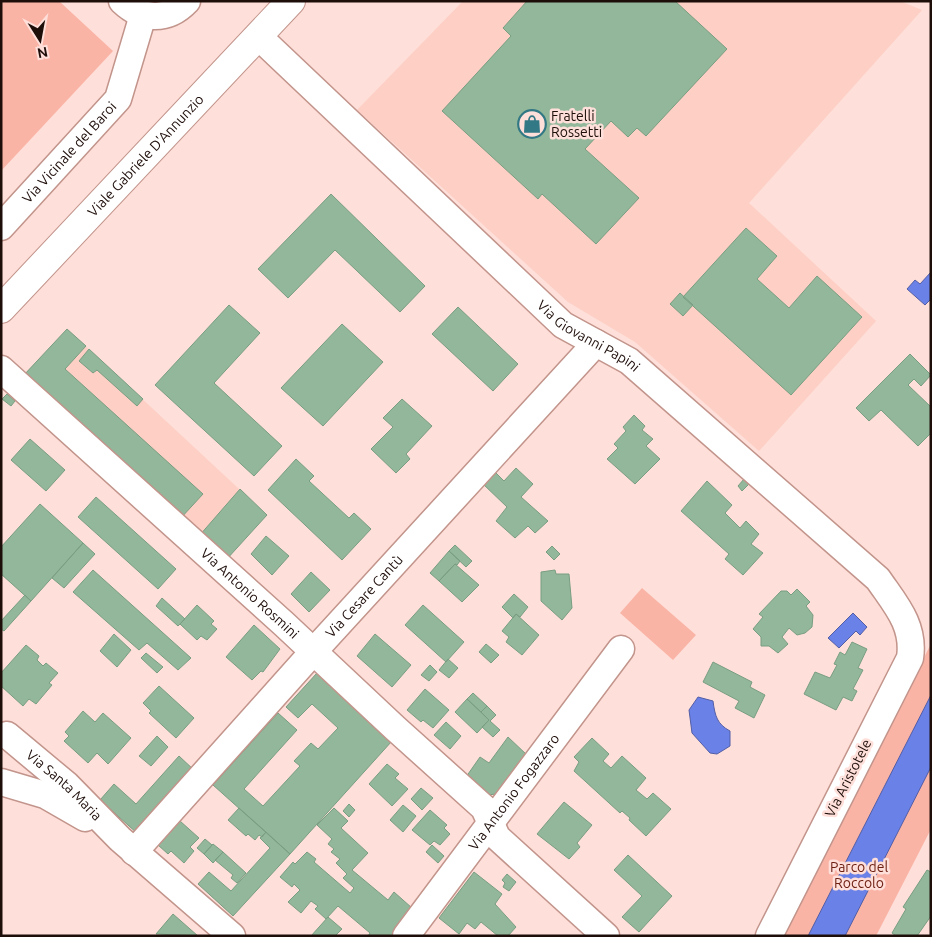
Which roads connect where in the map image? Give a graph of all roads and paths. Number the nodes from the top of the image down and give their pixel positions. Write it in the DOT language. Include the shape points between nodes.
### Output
graph roads {
  1 [pos="122,1"];
  2 [pos="187,1"];
  3 [pos="291,1"];
  4 [pos="144,15"];
  5 [pos="259,37"];
  6 [pos="1,226"];
  7 [pos="1,309"];
  8 [pos="596,343"];
  9 [pos="1,369"];
  10 [pos="921,634"];
  11 [pos="621,649"];
  12 [pos="313,652"];
  13 [pos="4,732"];
  14 [pos="1,775"];
  15 [pos="1,782"];
  16 [pos="491,823"];
  17 [pos="127,845"];
  18 [pos="411,934"];
  19 [pos="232,936"];
  20 [pos="606,936"];
  21 [pos="769,936"];
  1 -- 4 [label="street"];
  2 -- 4 [label="street" via="174,12 162,16"];
  3 -- 5 [label="main road, Viale Gabriele D'Annunzio"];
  4 -- 6 [label="street, Via Vicinale del Baroi" via="118,99"];
  5 -- 7 [label="main road, Viale Gabriele D'Annunzio"];
  5 -- 8 [label="street, Via Giovanni Papini" via="563,324"];
  8 -- 10 [label="street, Via Giovanni Papini" via="629,361 878,579 903,616"];
  8 -- 12 [label="street, Via Cesare Cantù"];
  9 -- 12 [label="street, Via Antonio Rosmini"];
  10 -- 21 [label="street, Via Aristotele"];
  11 -- 16 [label="street, Via Antonio Fogazzaro"];
  12 -- 16 [label="street, Via Antonio Rosmini" via="484,808"];
  12 -- 17 [label="street, Via Cesare Cantù"];
  13 -- 14 [label="street, Via Santa Maria" via="12,745 12,756"];
  13 -- 17 [label="street, Via Santa Maria" via="67,785"];
  15 -- 17 [label="street, Via Santa Maria" via="45,794"];
  16 -- 18 [label="street, Via Antonio Fogazzaro"];
  16 -- 20 [label="street, Via Antonio Rosmini" via="497,837"];
  17 -- 19 [label="street, Via Santa Maria"];
}
